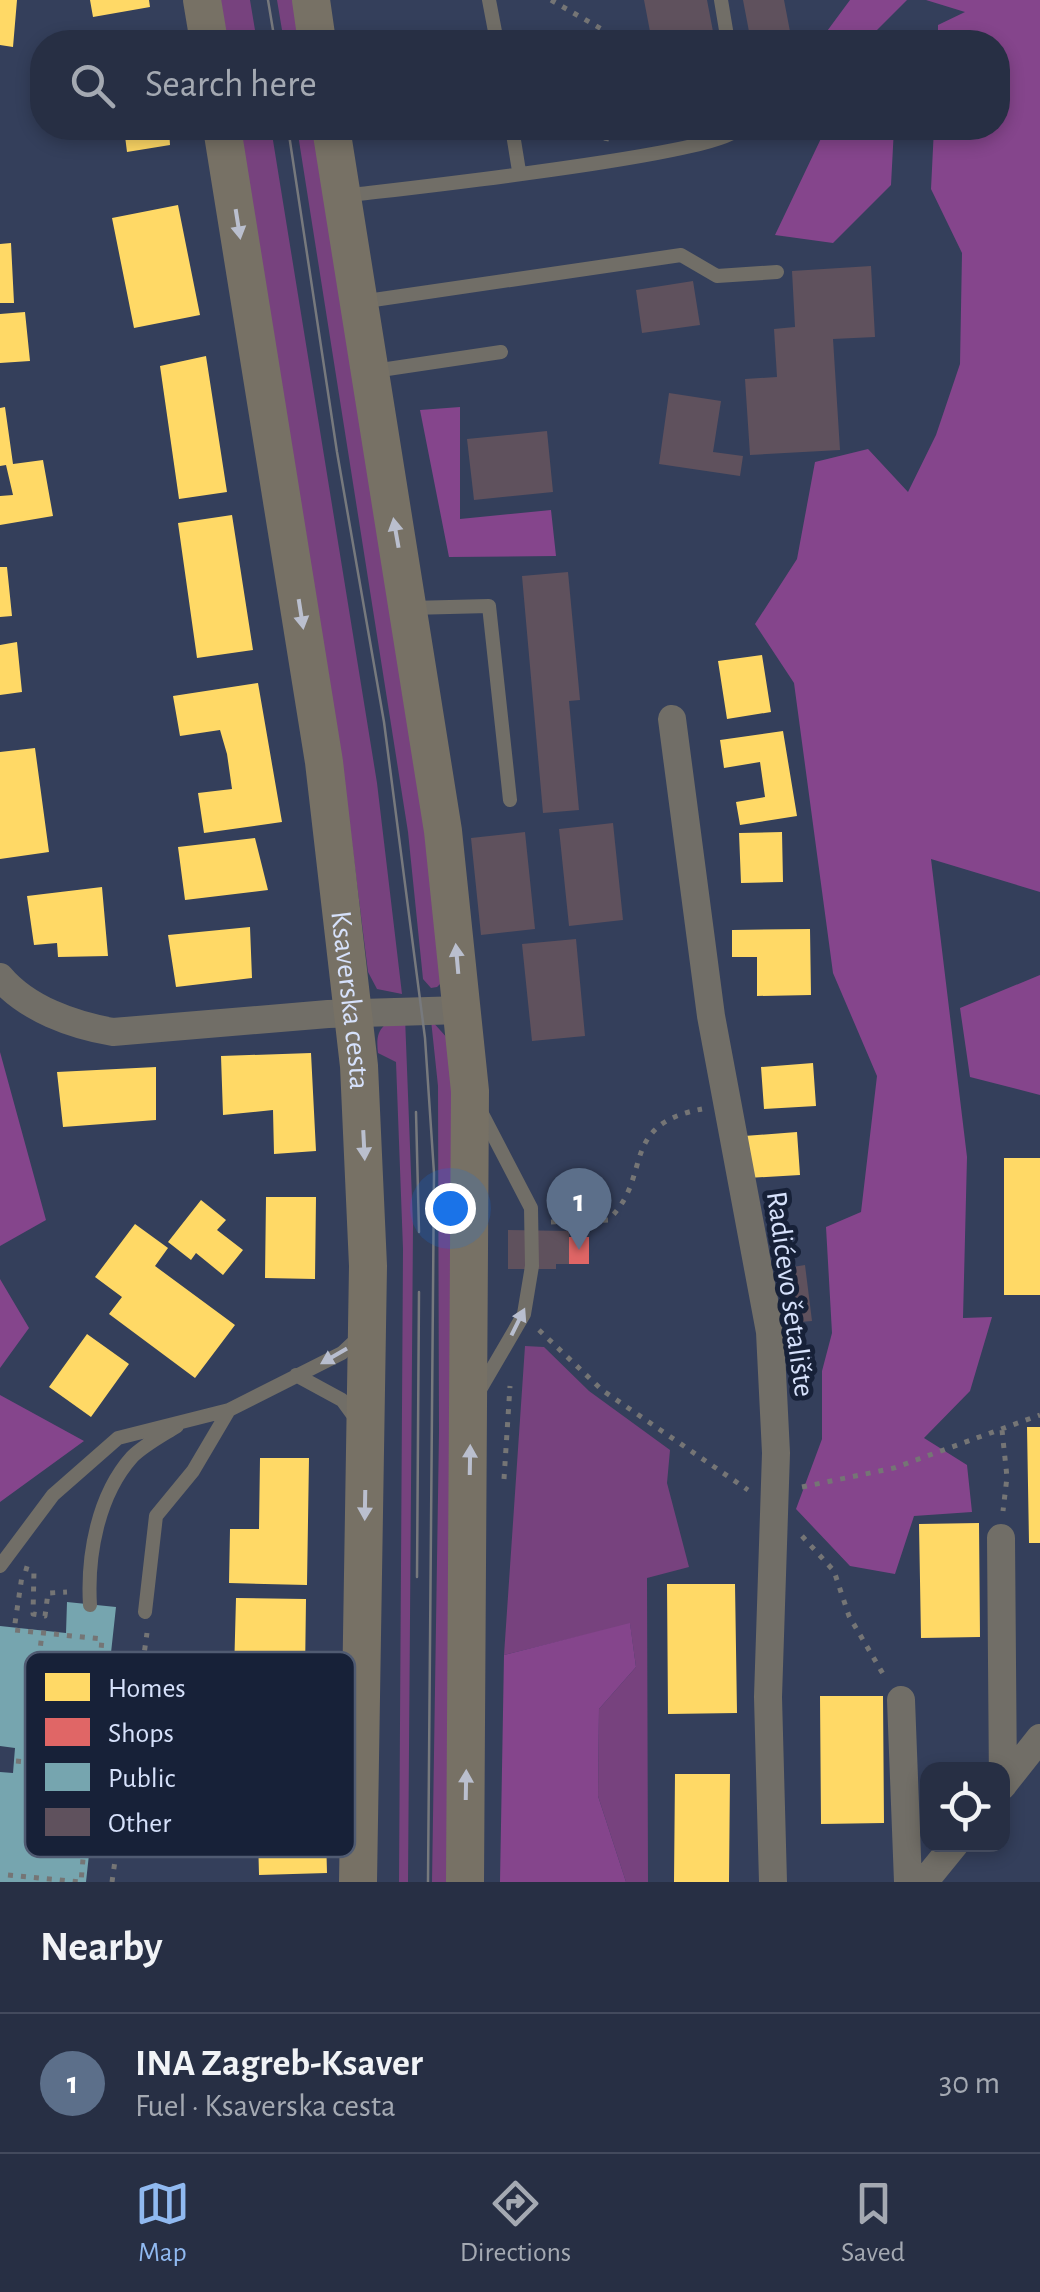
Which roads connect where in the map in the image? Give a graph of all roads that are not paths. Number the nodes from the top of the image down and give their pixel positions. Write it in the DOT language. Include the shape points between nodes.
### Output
graph roads {
  1 [pos="202,0"];
  2 [pos="310,0"];
  3 [pos="489,0"];
  4 [pos="721,0"];
  5 [pos="206,30"];
  6 [pos="315,30"];
  7 [pos="494,30"];
  8 [pos="726,30"];
  9 [pos="224,140"];
  10 [pos="333,140"];
  11 [pos="514,140"];
  12 [pos="710,140"];
  13 [pos="520,171"];
  14 [pos="342,196"];
  15 [pos="777,272"];
  16 [pos="360,302"];
  17 [pos="501,352"];
  18 [pos="368,372"];
  19 [pos="409,608"];
  20 [pos="672,719"];
  21 [pos="510,800"];
  22 [pos="0,977"];
  23 [pos="462,1010"];
  24 [pos="354,1013"];
  25 [pos="470,1091"];
  26 [pos="367,1330"];
  27 [pos="296,1375"];
  28 [pos="470,1407"];
  29 [pos="229,1410"];
  30 [pos="186,1420"];
  31 [pos="366,1432"];
  32 [pos="1000,1538"];
  33 [pos="1,1564"];
  34 [pos="90,1604"];
  35 [pos="147,1616"];
  36 [pos="901,1700"];
  37 [pos="1040,1738"];
  38 [pos="1003,1762"];
  39 [pos="1010,1777"];
  40 [pos="948,1852"];
  41 [pos="358,1882"];
  42 [pos="465,1882"];
  43 [pos="773,1882"];
  44 [pos="908,1882"];
  45 [pos="924,1882"];
  1 -- 5 [label="main road"];
  2 -- 6 [label="main road"];
  3 -- 7 [label="lane"];
  4 -- 8 [label="lane"];
  9 -- 24 [label="main road, Ksaverska cesta, one-way" via="324,762"];
  10 -- 14 [label="main road"];
  11 -- 13 [label="lane"];
  12 -- 13 [label="lane" via="620,162"];
  13 -- 14 [label="lane"];
  14 -- 16 [label="main road"];
  15 -- 16 [label="lane" via="716,276 681,255"];
  16 -- 18 [label="main road"];
  17 -- 18 [label="lane"];
  19 -- 18 [label="main road, one-way"];
  19 -- 21 [label="lane" via="489,606"];
  23 -- 19 [label="main road, one-way"];
  20 -- 43 [label="street, Radićevo šetalište" via="711,1016 770,1332 780,1509 768,1696"];
  22 -- 24 [label="street" via="52,1013 113,1032"];
  23 -- 24 [label="street"];
  23 -- 25 [label="main road"];
  24 -- 26 [label="main road, Ksaverska cesta, one-way"];
  25 -- 28 [label="main road"];
  28 -- 25 [label="lane, one-way" via="524,1314 532,1266 531,1208"];
  26 -- 27 [label="lane, one-way" via="342,1353"];
  26 -- 31 [label="main road, Ksaverska cesta"];
  27 -- 29 [label="lane"];
  27 -- 31 [label="lane" via="342,1400"];
  42 -- 28 [label="main road, one-way"];
  29 -- 30 [label="lane"];
  29 -- 35 [label="lane" via="156,1516"];
  30 -- 33 [label="lane" via="118,1438 53,1496"];
  30 -- 34 [label="lane" via="134,1456 114,1483 96,1527"];
  31 -- 41 [label="main road, Ksaverska cesta, one-way"];
  32 -- 38 [label="street"];
  36 -- 44 [label="street"];
  37 -- 39 [label="street"];
  40 -- 45 [label="street"];
}
